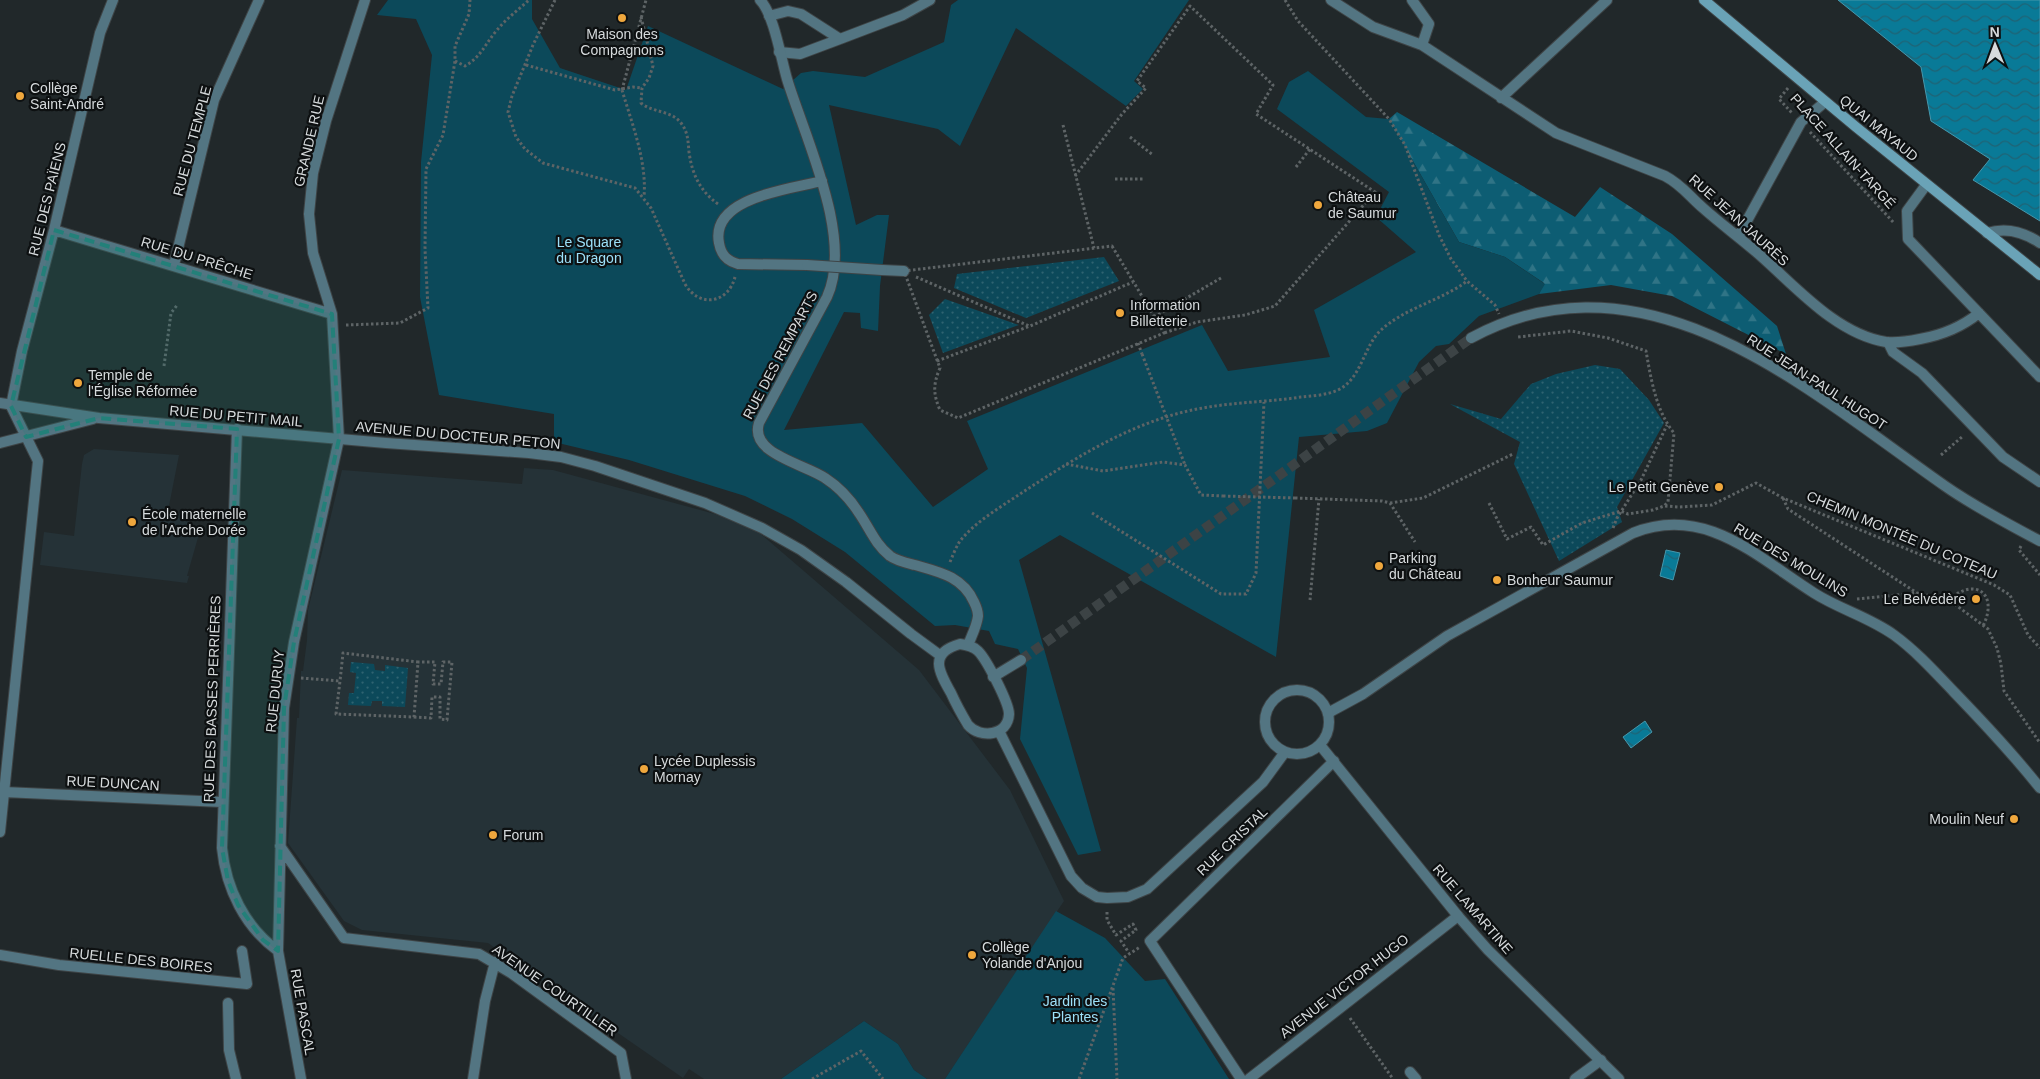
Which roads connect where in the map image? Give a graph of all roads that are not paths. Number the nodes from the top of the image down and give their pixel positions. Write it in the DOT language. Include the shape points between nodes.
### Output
graph roads {
  1 [pos="113,0"];
  2 [pos="260,0"];
  3 [pos="365,0"];
  4 [pos="760,0"];
  5 [pos="930,0"];
  6 [pos="1331,0"];
  7 [pos="1412,0"];
  8 [pos="1607,0"];
  9 [pos="1704,0"];
  10 [pos="769,16"];
  11 [pos="840,39"];
  12 [pos="1422,46"];
  13 [pos="779,52"];
  14 [pos="1501,98"];
  15 [pos="1825,102"];
  16 [pos="822,181"];
  17 [pos="1926,185"];
  18 [pos="54,230"];
  19 [pos="1987,233"];
  20 [pos="1738,238"];
  21 [pos="2040,243"];
  22 [pos="174,265"];
  23 [pos="904,271"];
  24 [pos="2040,275"];
  25 [pos="1979,313"];
  26 [pos="332,314"];
  27 [pos="1471,338"];
  28 [pos="1888,342"];
  29 [pos="2040,377"];
  30 [pos="0,403"];
  31 [pos="11,406"];
  32 [pos="99,418"];
  33 [pos="237,429"];
  34 [pos="26,436"];
  35 [pos="339,439"];
  36 [pos="0,443"];
  37 [pos="2040,482"];
  38 [pos="2040,542"];
  39 [pos="968,645"];
  40 [pos="941,656"];
  41 [pos="1021,660"];
  42 [pos="993,677"];
  43 [pos="1328,714"];
  44 [pos="999,731"];
  45 [pos="1320,745"];
  46 [pos="1285,752"];
  47 [pos="1334,761"];
  48 [pos="2040,788"];
  49 [pos="4,792"];
  50 [pos="222,802"];
  51 [pos="0,832"];
  52 [pos="280,846"];
  53 [pos="1458,916"];
  54 [pos="242,951"];
  55 [pos="278,951"];
  56 [pos="0,955"];
  57 [pos="494,962"];
  58 [pos="228,1003"];
  59 [pos="1601,1060"];
  60 [pos="236,1079"];
  61 [pos="301,1079"];
  62 [pos="472,1079"];
  63 [pos="626,1079"];
  64 [pos="1241,1079"];
  65 [pos="1249,1079"];
  66 [pos="1575,1079"];
  67 [pos="1619,1079"];
  1 -- 18 [label="street, RUE DES PAÏENS" via="100,34"];
  2 -- 22 [label="street, RUE DU TEMPLE" via="214,100"];
  3 -- 26 [label="street, GRANDE RUE" via="313,172 309,214 313,252"];
  4 -- 10 [label="street, RUE DES REMPARTS"];
  5 -- 11 [label="street" via="903,16"];
  6 -- 12 [label="street, RUE JEAN JAURÈS" via="1373,27"];
  7 -- 12 [label="street" via="1429,24"];
  8 -- 14 [label="street"];
  9 -- 15 [label="main road, QUAI MAYAUD"];
  10 -- 11 [label="street" via="788,11 801,14"];
  10 -- 13 [label="street, RUE DES REMPARTS"];
  11 -- 13 [label="street" via="800,54"];
  12 -- 14 [label="street, RUE JEAN JAURÈS"];
  13 -- 16 [label="street, RUE DES REMPARTS"];
  14 -- 20 [label="street, RUE JEAN JAURÈS" via="1556,133 1679,183 1700,206"];
  15 -- 17 [label="main road, QUAI MAYAUD"];
  15 -- 20 [label="street" via="1801,122"];
  16 -- 23 [label="street, bridge" via="747,201 728,213 721,224 718,240 724,256 738,264"];
  16 -- 39 [label="street, RUE DES REMPARTS" via="834,246 832,285 759,423 757,436 764,447 813,470 840,490 861,515 878,546 893,558 944,574 965,586 978,616"];
  17 -- 19 [label="main road, QUAI MAYAUD"];
  17 -- 25 [label="street" via="1907,212 1908,238"];
  18 -- 22 [label="street, RUE DU PRÊCHE"];
  18 -- 31 [label="street, RUE DES PAÏENS"];
  19 -- 21 [label="street" via="1999,229 2016,231"];
  19 -- 24 [label="main road, QUAI MAYAUD"];
  20 -- 28 [label="street, RUE JEAN JAURÈS" via="1800,293 1861,334"];
  22 -- 26 [label="street, RUE DU PRÊCHE"];
  25 -- 28 [label="street" via="1969,321 1928,338"];
  25 -- 29 [label="street"];
  26 -- 35 [label="street, GRANDE RUE"];
  27 -- 38 [label="street, RUE JEAN-PAUL HUGOT" via="1503,323 1550,311 1602,307 1633,310 1707,332 1758,358 1947,487"];
  28 -- 37 [label="street" via="1893,352 1922,373 2003,457"];
  30 -- 31 [label="street, RUE DU PETIT MAIL"];
  31 -- 32 [label="street, RUE DU PETIT MAIL"];
  31 -- 34 [label="street"];
  32 -- 33 [label="street, RUE DU PETIT MAIL"];
  32 -- 34 [label="street"];
  33 -- 35 [label="street, RUE DU PETIT MAIL"];
  33 -- 50 [label="street, RUE DES BASSES PERRIÈRES"];
  34 -- 36 [label="street"];
  34 -- 49 [label="street" via="38,461"];
  35 -- 40 [label="street, AVENUE DU DOCTEUR PETON" via="561,457 705,503 762,528 801,550"];
  35 -- 52 [label="street, RUE DURUY" via="294,642 284,708"];
  39 -- 40 [label="street" via="952,646"];
  39 -- 42 [label="street" via="978,651"];
  40 -- 44 [label="street" via="938,662 940,673 968,725 979,734"];
  41 -- 42 [label="street"];
  42 -- 44 [label="street" via="1008,706 1007,721"];
  43 -- 45 [label="street" via="1327,734"];
  43 -- 46 [label="street" via="1321,700 1308,692 1293,690 1274,700 1266,714 1266,729 1272,743"];
  43 -- 48 [label="street, RUE DES MOULINS" via="1447,636 1616,542 1644,528 1678,524 1714,531 1737,541 1816,594 1886,630 1924,661 2017,759"];
  44 -- 46 [label="street" via="1071,876 1088,893 1107,898 1128,897 1152,885 1262,782"];
  45 -- 46 [label="street" via="1307,753"];
  45 -- 47 [label="street, RUE LAMARTINE"];
  47 -- 53 [label="street, RUE LAMARTINE"];
  47 -- 64 [label="street, RUE CRISTAL" via="1150,941"];
  49 -- 50 [label="street, RUE DUNCAN"];
  49 -- 51 [label="street"];
  50 -- 55 [label="street, RUE DES BASSES PERRIÈRES" via="222,848 228,881 250,925"];
  52 -- 55 [label="street, RUE DURUY"];
  52 -- 57 [label="street, AVENUE COURTILLER" via="344,938 479,954"];
  53 -- 59 [label="street, RUE LAMARTINE" via="1488,950"];
  53 -- 65 [label="street, AVENUE VICTOR HUGO"];
  54 -- 56 [label="street, RUELLE DES BOIRES" via="247,984 59,965"];
  55 -- 61 [label="street, RUE PASCAL"];
  57 -- 62 [label="street"];
  57 -- 63 [label="street, AVENUE COURTILLER" via="621,1053"];
  58 -- 60 [label="street" via="229,1050"];
  59 -- 66 [label="street"];
  59 -- 67 [label="street, RUE LAMARTINE"];
}
